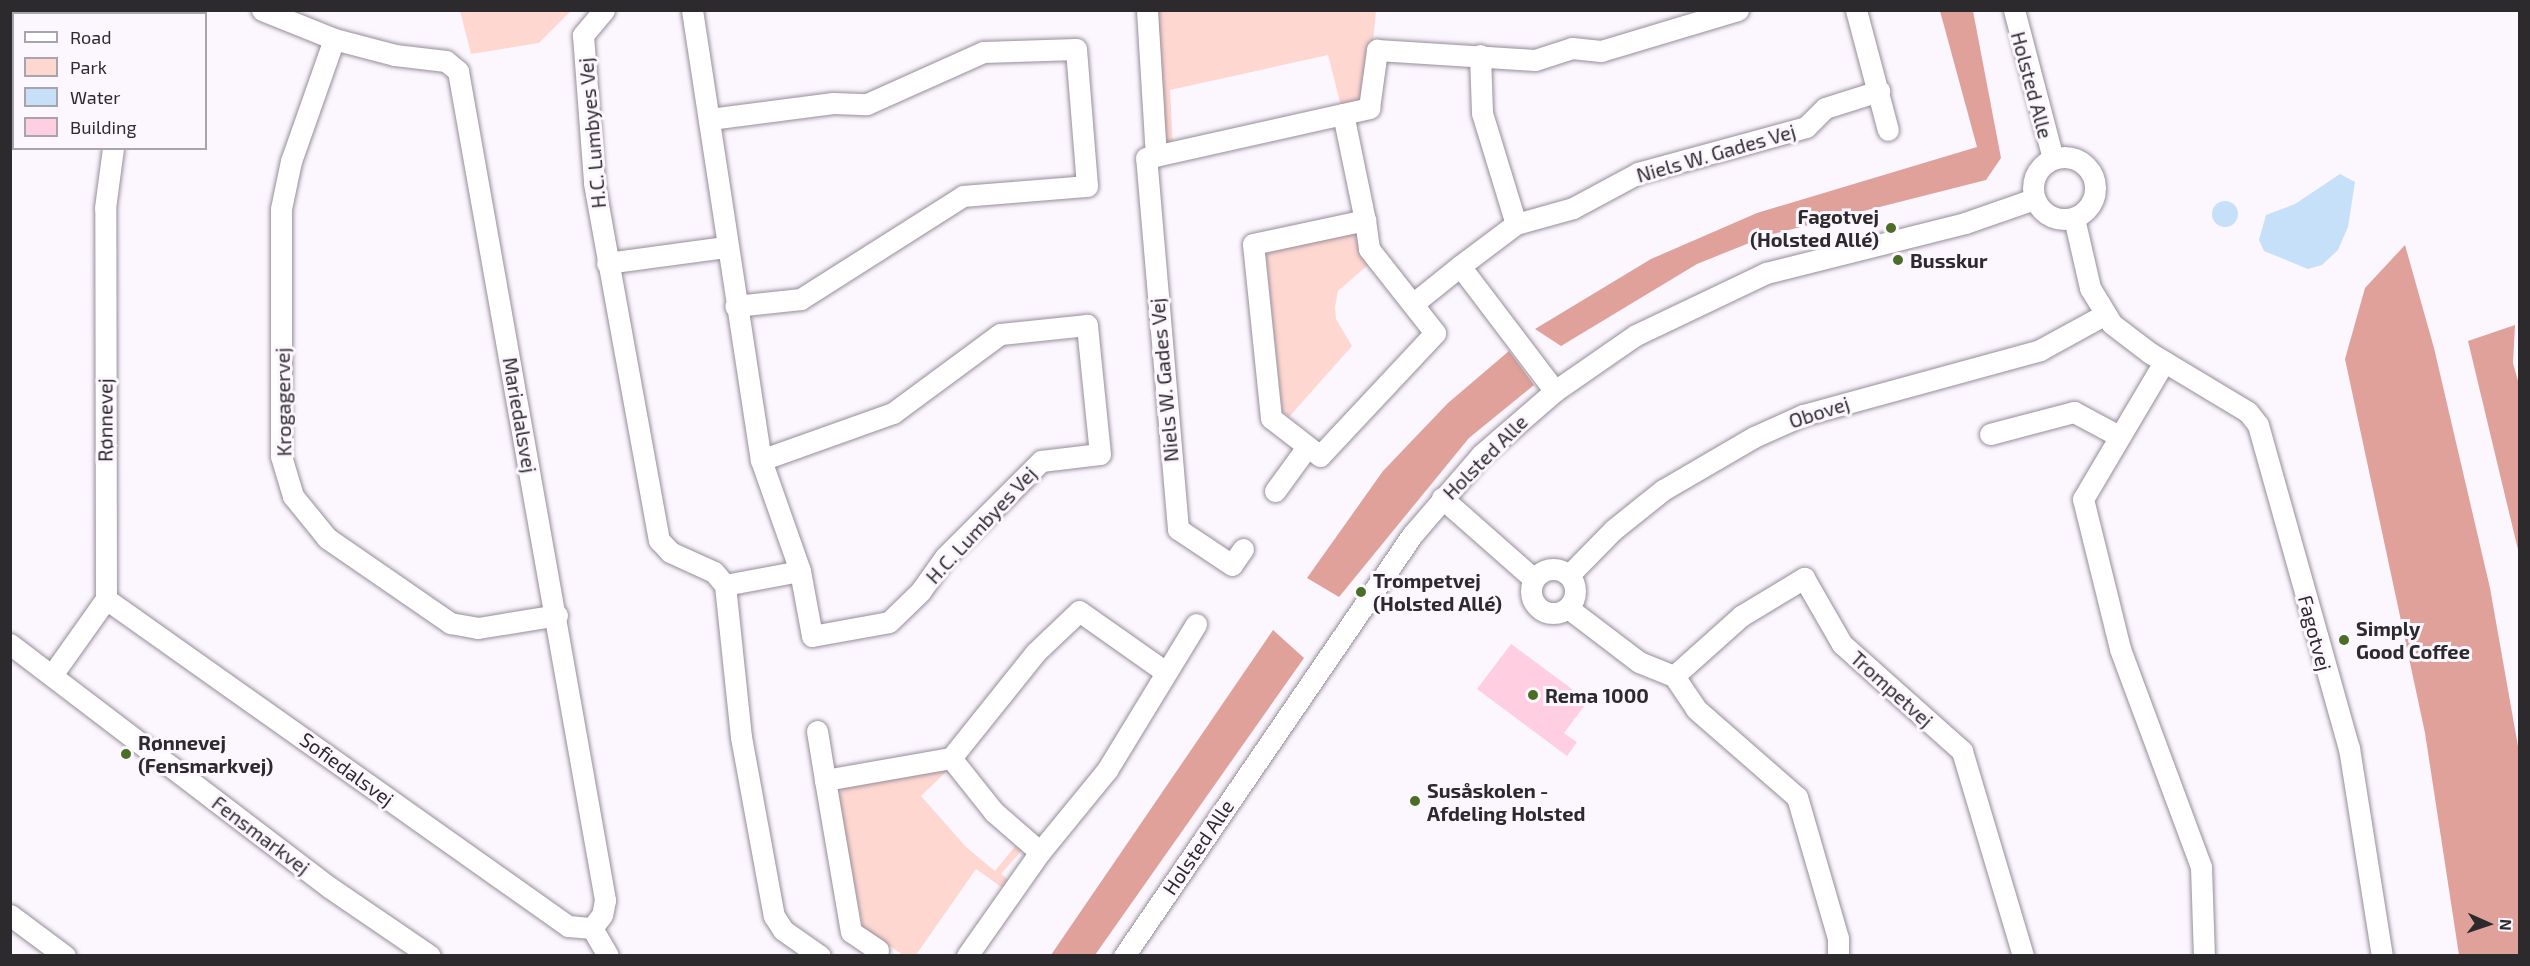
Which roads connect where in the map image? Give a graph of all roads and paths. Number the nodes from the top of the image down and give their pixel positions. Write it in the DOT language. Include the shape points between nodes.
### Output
graph roads {
  1 [pos="262,10"];
  2 [pos="604,10"];
  3 [pos="692,10"];
  4 [pos="1147,10"];
  5 [pos="1737,10"];
  6 [pos="1856,10"];
  7 [pos="2014,10"];
  8 [pos="334,39"];
  9 [pos="1479,55"];
  10 [pos="1879,91"];
  11 [pos="1343,114"];
  12 [pos="710,119"];
  13 [pos="1888,130"];
  14 [pos="113,150"];
  15 [pos="1156,156"];
  16 [pos="2053,159"];
  17 [pos="2034,199"];
  18 [pos="2074,218"];
  19 [pos="1365,220"];
  20 [pos="1516,224"];
  21 [pos="726,247"];
  22 [pos="607,263"];
  23 [pos="1460,266"];
  24 [pos="1414,303"];
  25 [pos="735,306"];
  26 [pos="2104,315"];
  27 [pos="2164,362"];
  28 [pos="1555,391"];
  29 [pos="1990,434"];
  30 [pos="2119,436"];
  31 [pos="1307,447"];
  32 [pos="760,460"];
  33 [pos="1275,491"];
  34 [pos="1442,498"];
  35 [pos="1243,549"];
  36 [pos="800,571"];
  37 [pos="1569,575"];
  38 [pos="1534,579"];
  39 [pos="724,585"];
  40 [pos="105,599"];
  41 [pos="1568,608"];
  42 [pos="557,615"];
  43 [pos="1196,624"];
  44 [pos="10,644"];
  45 [pos="1164,671"];
  46 [pos="52,675"];
  47 [pos="1674,676"];
  48 [pos="817,731"];
  49 [pos="951,758"];
  50 [pos="825,780"];
  51 [pos="1040,852"];
  52 [pos="10,915"];
  53 [pos="592,928"];
  54 [pos="880,954"];
  55 [pos="65,956"];
  56 [pos="430,956"];
  57 [pos="608,956"];
  58 [pos="820,956"];
  59 [pos="967,956"];
  60 [pos="1124,956"];
  61 [pos="1838,956"];
  62 [pos="2023,956"];
  63 [pos="2204,956"];
  64 [pos="2382,956"];
  1 -- 8 [label="street, Mariedalsvej"];
  2 -- 22 [label="street, H.C. Lumbyes Vej" via="583,35 594,183"];
  3 -- 12 [label="street, H.C. Lumbyes Vej"];
  4 -- 15 [label="street, Niels W. Gades Vej"];
  5 -- 9 [label="street" via="1601,51 1572,48 1534,60"];
  6 -- 10 [label="street"];
  7 -- 16 [label="street, Holsted Alle"];
  8 -- 42 [label="street, Mariedalsvej" via="395,55 446,61 458,71"];
  8 -- 42 [label="street, Krogagervej" via="291,161 281,209 281,456 293,496 327,538 450,623 478,628"];
  9 -- 11 [label="street" via="1377,50 1370,108"];
  9 -- 20 [label="street" via="1482,113"];
  10 -- 13 [label="street"];
  10 -- 20 [label="street, Niels W. Gades Vej" via="1825,108 1806,127 1638,173 1573,208"];
  11 -- 15 [label="street"];
  11 -- 19 [label="street"];
  12 -- 21 [label="street, H.C. Lumbyes Vej"];
  12 -- 25 [label="street" via="833,103 867,104 983,52 1076,49 1087,186 963,196 801,299"];
  14 -- 40 [label="street, Rønnevej" via="105,208"];
  15 -- 35 [label="street, Niels W. Gades Vej" via="1146,158 1178,529 1232,565"];
  16 -- 17 [label="street" via="2038,171"];
  16 -- 18 [label="street" via="2063,157 2084,164 2094,182 2091,204"];
  17 -- 18 [label="street" via="2055,218"];
  17 -- 28 [label="street, Holsted Alle" via="1965,223 1766,273 1636,335"];
  18 -- 26 [label="street, Fagotvej" via="2090,288"];
  19 -- 24 [label="street" via="1369,249"];
  19 -- 31 [label="street" via="1253,244 1271,418"];
  20 -- 23 [label="street, Niels W. Gades Vej"];
  21 -- 22 [label="street"];
  21 -- 25 [label="street, H.C. Lumbyes Vej"];
  22 -- 39 [label="street, H.C. Lumbyes Vej" via="659,540 670,552 714,572"];
  23 -- 24 [label="street, Niels W. Gades Vej"];
  23 -- 28 [label="street"];
  24 -- 31 [label="street" via="1434,333 1320,456"];
  25 -- 32 [label="street, H.C. Lumbyes Vej"];
  26 -- 27 [label="street, Fagotvej" via="2128,340"];
  26 -- 37 [label="street, Obovej" via="2040,350 1803,415 1754,437 1663,490 1613,530"];
  27 -- 30 [label="street"];
  27 -- 64 [label="street, Fagotvej" via="2247,412 2258,425 2349,748"];
  28 -- 34 [label="street, Holsted Alle" via="1481,455"];
  29 -- 30 [label="street" via="2074,412"];
  30 -- 63 [label="street" via="2085,492 2084,508 2120,650 2201,867"];
  31 -- 33 [label="street"];
  32 -- 36 [label="street, H.C. Lumbyes Vej"];
  32 -- 36 [label="street, H.C. Lumbyes Vej" via="893,413 1000,334 1087,325 1100,454 1041,461 945,557 920,592 889,622 812,636"];
  34 -- 38 [label="street"];
  34 -- 60 [label="street, Holsted Alle" via="1412,535"];
  36 -- 39 [label="street"];
  37 -- 38 [label="street" via="1551,569"];
  37 -- 41 [label="street" via="1575,596"];
  38 -- 41 [label="street" via="1532,599 1541,610 1555,614"];
  39 -- 58 [label="street" via="741,737 774,916 783,930"];
  40 -- 46 [label="street"];
  40 -- 53 [label="street, Sofiedalsvej" via="568,926"];
  41 -- 47 [label="street" via="1639,662"];
  42 -- 53 [label="street, Mariedalsvej" via="605,900 602,915"];
  43 -- 45 [label="street"];
  44 -- 46 [label="street, Fensmarkvej"];
  45 -- 49 [label="street" via="1079,611 1036,652"];
  45 -- 51 [label="street" via="1107,770"];
  46 -- 56 [label="street, Fensmarkvej" via="329,887"];
  47 -- 61 [label="street" via="1696,709 1797,797 1838,938"];
  47 -- 62 [label="street, Trompetvej" via="1741,616 1804,578 1842,644 1962,751"];
  48 -- 50 [label="street"];
  49 -- 50 [label="street"];
  49 -- 51 [label="street" via="994,812"];
  50 -- 54 [label="street" via="851,932"];
  51 -- 59 [label="street"];
  52 -- 55 [label="street"];
  53 -- 57 [label="street"];
}
